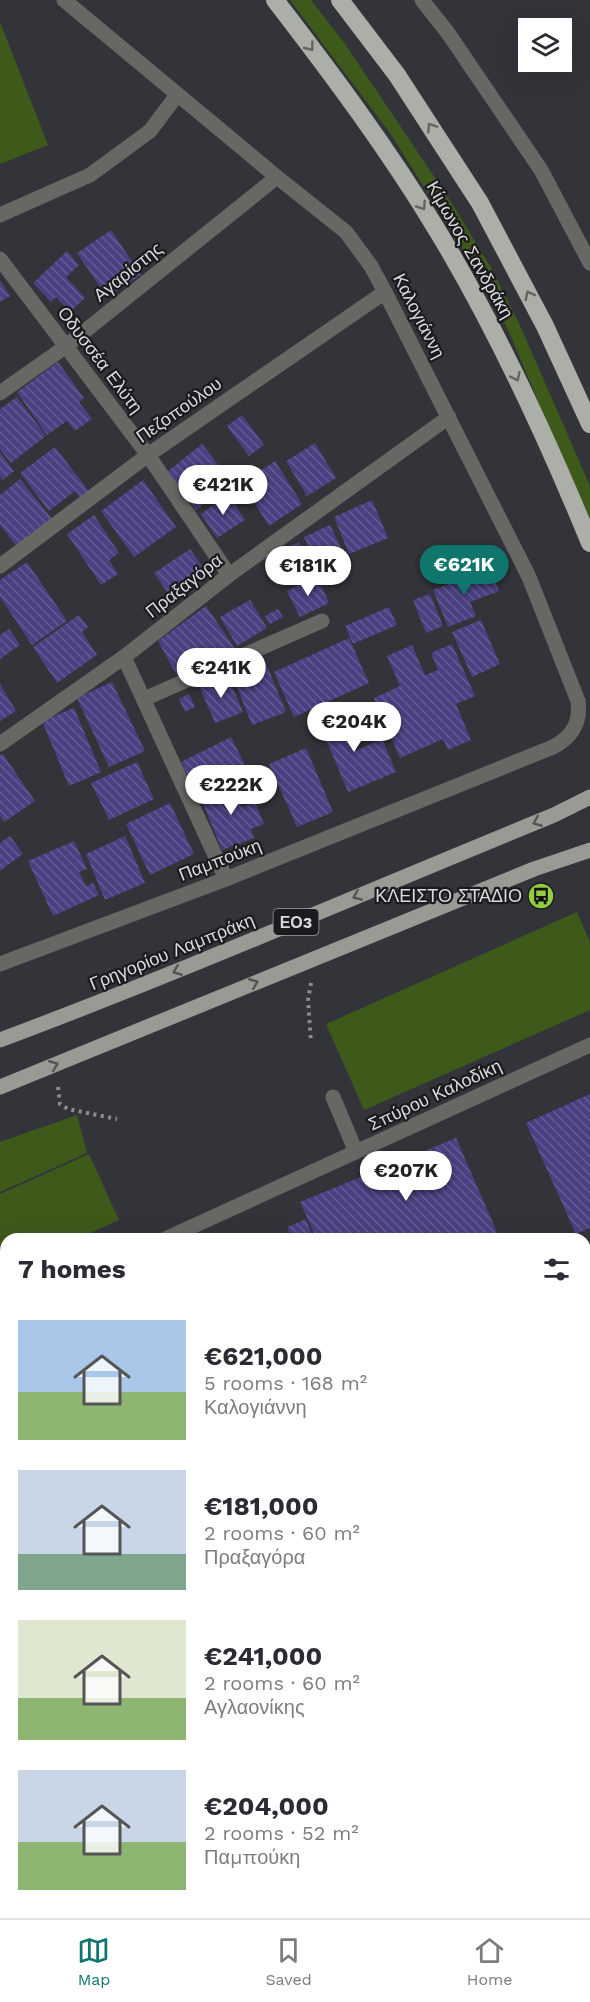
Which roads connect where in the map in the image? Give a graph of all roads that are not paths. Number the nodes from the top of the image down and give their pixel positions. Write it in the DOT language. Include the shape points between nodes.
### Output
graph roads {
  1 [pos="64,0"];
  2 [pos="275,0"];
  3 [pos="340,0"];
  4 [pos="422,0"];
  5 [pos="177,95"];
  6 [pos="277,177"];
  7 [pos="0,215"];
  8 [pos="0,259"];
  9 [pos="590,263"];
  10 [pos="385,292"];
  11 [pos="65,347"];
  12 [pos="0,393"];
  13 [pos="449,417"];
  14 [pos="590,424"];
  15 [pos="148,455"];
  16 [pos="590,543"];
  17 [pos="0,566"];
  18 [pos="229,575"];
  19 [pos="322,621"];
  20 [pos="124,657"];
  21 [pos="144,699"];
  22 [pos="0,744"];
  23 [pos="553,747"];
  24 [pos="590,797"];
  25 [pos="590,850"];
  26 [pos="226,879"];
  27 [pos="0,964"];
  28 [pos="0,1040"];
  29 [pos="590,1045"];
  30 [pos="0,1087"];
  31 [pos="333,1097"];
  32 [pos="356,1152"];
  33 [pos="178,1233"];
  1 -- 5 [label="street, Καλογιάννη"];
  2 -- 16 [label="highway, Κίμωνος Σανδράκη, one-way" via="352,102 437,230 501,346"];
  14 -- 3 [label="highway, Κίμωνος Σανδράκη, one-way" via="545,326 480,203 397,75"];
  4 -- 9 [label="street" via="541,171"];
  5 -- 6 [label="street, Καλογιάννη"];
  5 -- 7 [label="street" via="150,131 90,175"];
  6 -- 10 [label="street, Καλογιάννη" via="346,232"];
  6 -- 11 [label="street, Αγαρίστης"];
  8 -- 11 [label="street, Οδυσσέα Ελύτη"];
  10 -- 13 [label="street, Καλογιάννη"];
  10 -- 15 [label="street, Πεζοπούλου"];
  11 -- 12 [label="street, Αγαρίστης"];
  11 -- 15 [label="street, Οδυσσέα Ελύτη"];
  13 -- 18 [label="street, Πραξαγόρα"];
  13 -- 23 [label="street, Καλογιάννη" via="529,577 578,701 578,723 563,742"];
  15 -- 17 [label="street, Πεζοπούλου"];
  15 -- 18 [label="street, Οδυσσέα Ελύτη"];
  18 -- 20 [label="street, Πραξαγόρα"];
  19 -- 21 [label="street"];
  20 -- 21 [label="street"];
  20 -- 22 [label="street, Πραξαγόρα"];
  21 -- 26 [label="street"];
  23 -- 26 [label="street, Παμπούκη"];
  24 -- 28 [label="main road, Γρηγορίου Λαμπράκη / ΕΟ3, one-way" via="103,1002"];
  30 -- 25 [label="main road, ΕΟ3, one-way" via="523,873"];
  26 -- 27 [label="street, Παμπούκη"];
  29 -- 32 [label="street, Σπύρου Καλοδίκη"];
  31 -- 32 [label="street"];
  32 -- 33 [label="street, Σπύρου Καλοδίκη"];
}
